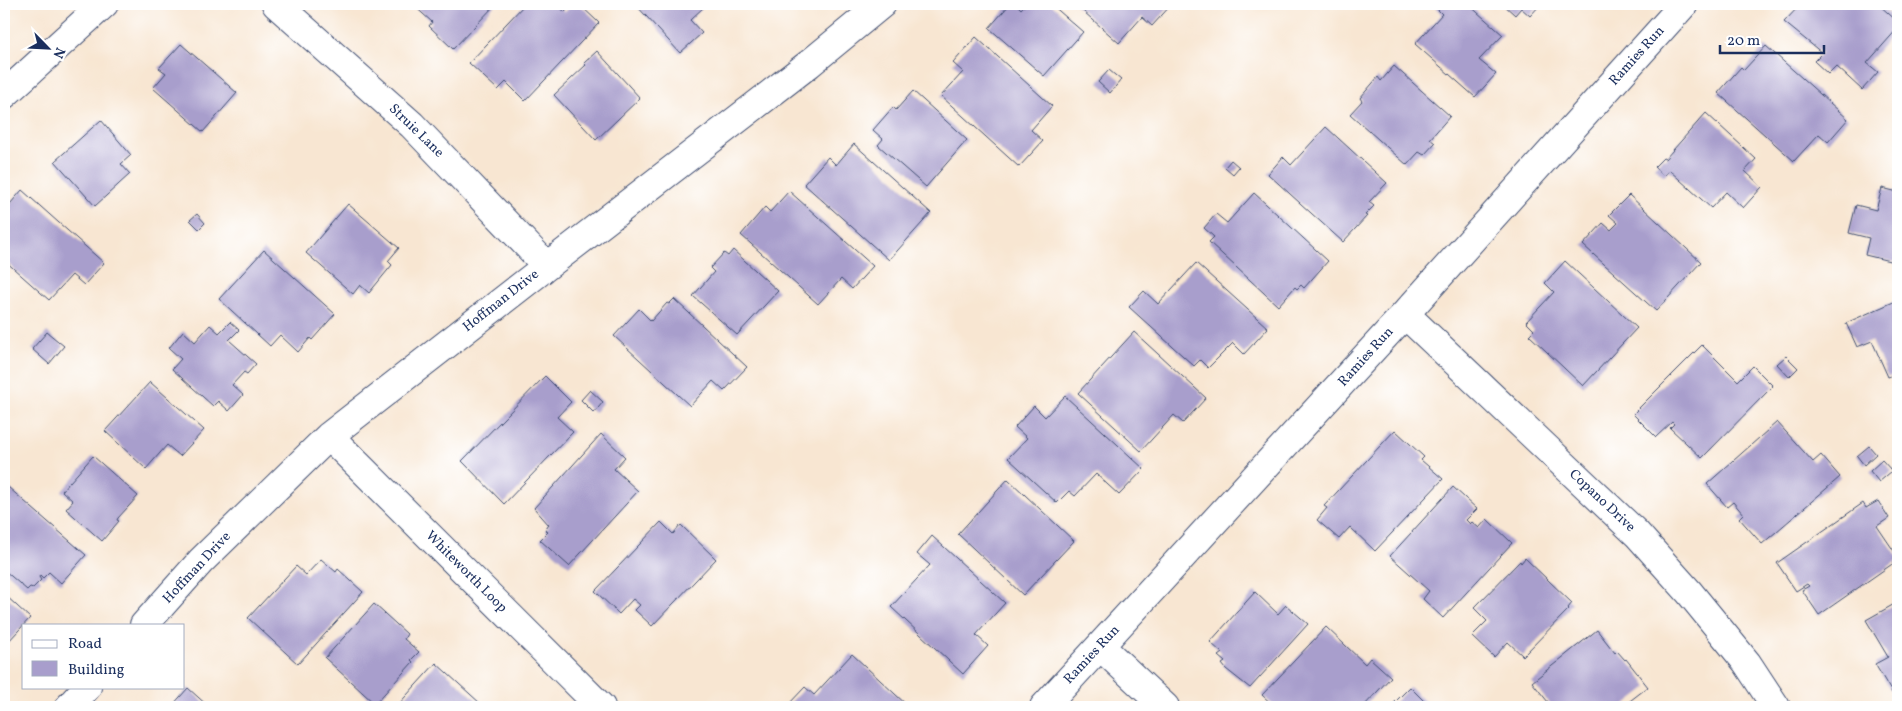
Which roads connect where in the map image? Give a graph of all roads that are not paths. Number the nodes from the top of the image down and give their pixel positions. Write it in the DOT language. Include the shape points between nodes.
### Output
graph roads {
  1 [pos="104,4"];
  2 [pos="276,4"];
  3 [pos="882,4"];
  4 [pos="1684,4"];
  5 [pos="4,95"];
  6 [pos="547,266"];
  7 [pos="1405,314"];
  8 [pos="329,436"];
  9 [pos="145,624"];
  10 [pos="1100,646"];
  11 [pos="86,688"];
  12 [pos="69,707"];
  13 [pos="601,707"];
  14 [pos="1044,707"];
  15 [pos="1165,707"];
  16 [pos="1776,707"];
  1 -- 5 [label="street"];
  2 -- 6 [label="street, Struie Lane" via="412,126"];
  3 -- 6 [label="street, Hoffman Drive"];
  4 -- 7 [label="street, Ramies Run"];
  6 -- 8 [label="street, Hoffman Drive"];
  7 -- 10 [label="street, Ramies Run"];
  7 -- 16 [label="street, Copano Drive" via="1637,534 1747,663"];
  8 -- 9 [label="street, Hoffman Drive" via="201,561"];
  8 -- 13 [label="street, Whiteworth Loop"];
  10 -- 14 [label="street, Ramies Run"];
  10 -- 15 [label="street"];
  11 -- 12 [label="street"];
}
